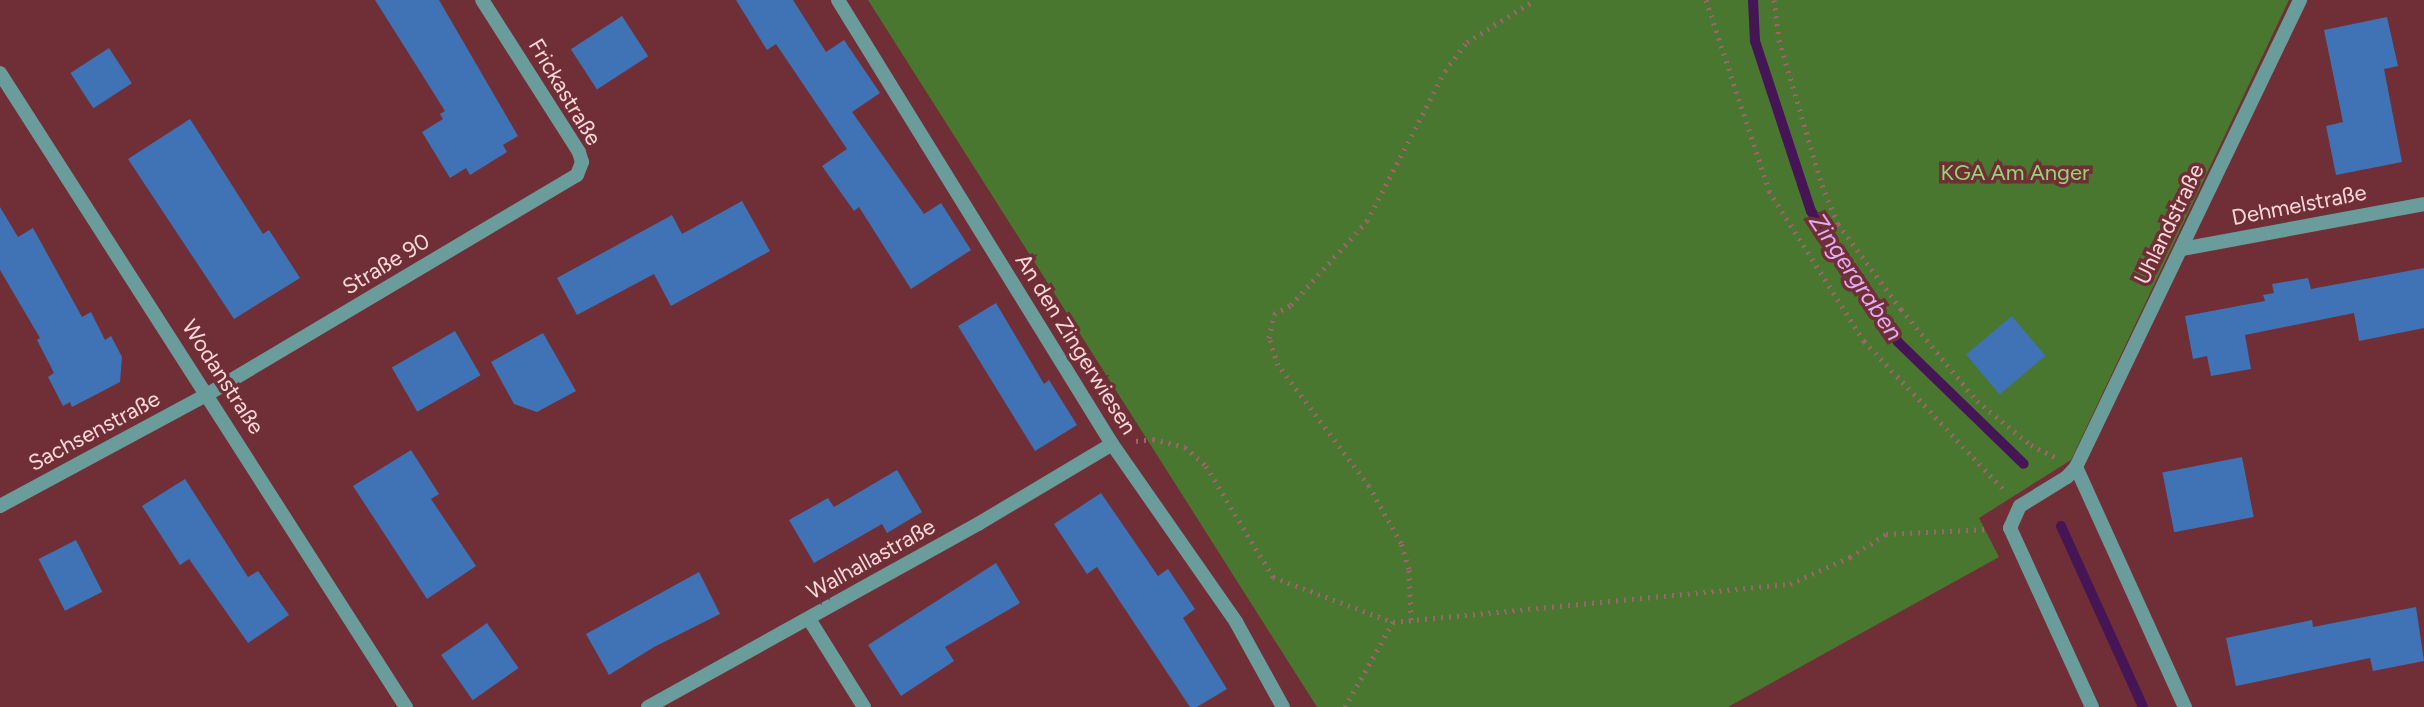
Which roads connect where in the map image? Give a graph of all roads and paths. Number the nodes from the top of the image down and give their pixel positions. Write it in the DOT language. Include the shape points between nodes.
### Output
graph roads {
  1 [pos="482,0"];
  2 [pos="838,0"];
  3 [pos="1535,0"];
  4 [pos="1706,0"];
  5 [pos="1774,0"];
  6 [pos="2300,0"];
  7 [pos="0,73"];
  8 [pos="582,167"];
  9 [pos="2424,204"];
  10 [pos="2182,249"];
  11 [pos="208,394"];
  12 [pos="1112,444"];
  13 [pos="2072,472"];
  14 [pos="0,506"];
  15 [pos="2020,506"];
  16 [pos="2010,528"];
  17 [pos="809,619"];
  18 [pos="1411,620"];
  19 [pos="1393,622"];
  20 [pos="406,707"];
  21 [pos="648,707"];
  22 [pos="864,707"];
  23 [pos="1283,707"];
  24 [pos="1345,707"];
  25 [pos="2092,707"];
  26 [pos="2185,707"];
  1 -- 8 [label="street, Frickastraße" via="579,152"];
  2 -- 12 [label="street, An den Zingerwiesen"];
  3 -- 18 [label="path" via="1467,42 1445,71 1367,221 1291,305 1274,314 1269,338 1278,365 1369,486 1401,543 1409,569"];
  4 -- 15 [label="path" via="1769,191 1864,341"];
  5 -- 13 [label="path" via="1779,40 1838,224 1977,401"];
  6 -- 10 [label="street, Uhlandstraße"];
  7 -- 11 [label="street, Wodanstraße"];
  8 -- 11 [label="street, Straße 90" via="574,178"];
  9 -- 10 [label="street, Dehmelstraße"];
  10 -- 13 [label="street, Uhlandstraße"];
  11 -- 14 [label="street, Sachsenstraße"];
  11 -- 20 [label="street, Wodanstraße"];
  12 -- 17 [label="street, Walhallastraße"];
  12 -- 19 [label="path" via="1153,439 1185,447 1206,466 1273,577"];
  12 -- 23 [label="street, An den Zingerwiesen" via="1236,622"];
  13 -- 15 [label="street"];
  13 -- 26 [label="street"];
  15 -- 16 [label="street"];
  16 -- 18 [label="path" via="1886,534 1790,584"];
  16 -- 25 [label="street"];
  17 -- 21 [label="street, Walhallastraße"];
  17 -- 22 [label="street"];
  18 -- 19 [label="path"];
  19 -- 24 [label="path"];
}
